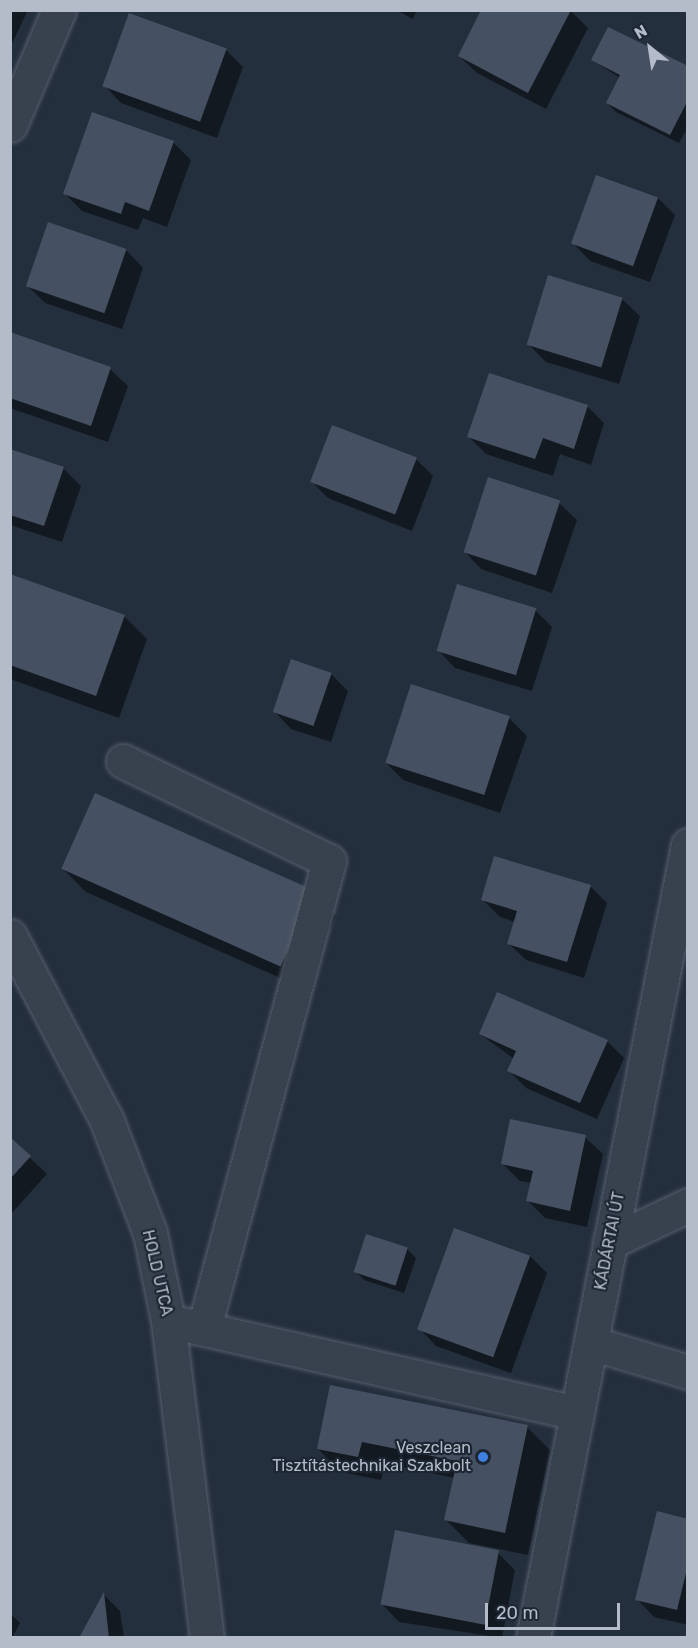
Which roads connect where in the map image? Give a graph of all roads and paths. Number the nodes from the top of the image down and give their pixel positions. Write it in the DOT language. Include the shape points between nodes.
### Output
graph roads {
  1 [pos="59,10"];
  2 [pos="10,125"];
  3 [pos="123,761"];
  4 [pos="687,845"];
  5 [pos="10,936"];
  6 [pos="687,1205"];
  7 [pos="610,1242"];
  8 [pos="168,1321"];
  9 [pos="204,1329"];
  10 [pos="591,1343"];
  11 [pos="687,1372"];
  12 [pos="577,1413"];
  13 [pos="207,1638"];
  14 [pos="533,1638"];
  1 -- 2 [label="street"];
  3 -- 9 [label="street" via="329,861"];
  4 -- 7 [label="street, KÁDÁRTAI ÚT"];
  5 -- 8 [label="street, HOLD UTCA" via="107,1121 150,1233"];
  6 -- 7 [label="street"];
  7 -- 10 [label="street, KÁDÁRTAI ÚT"];
  8 -- 9 [label="street"];
  8 -- 13 [label="street, HOLD UTCA"];
  9 -- 12 [label="street"];
  10 -- 11 [label="street"];
  10 -- 12 [label="street, KÁDÁRTAI ÚT"];
  12 -- 14 [label="street, KÁDÁRTAI ÚT"];
}
